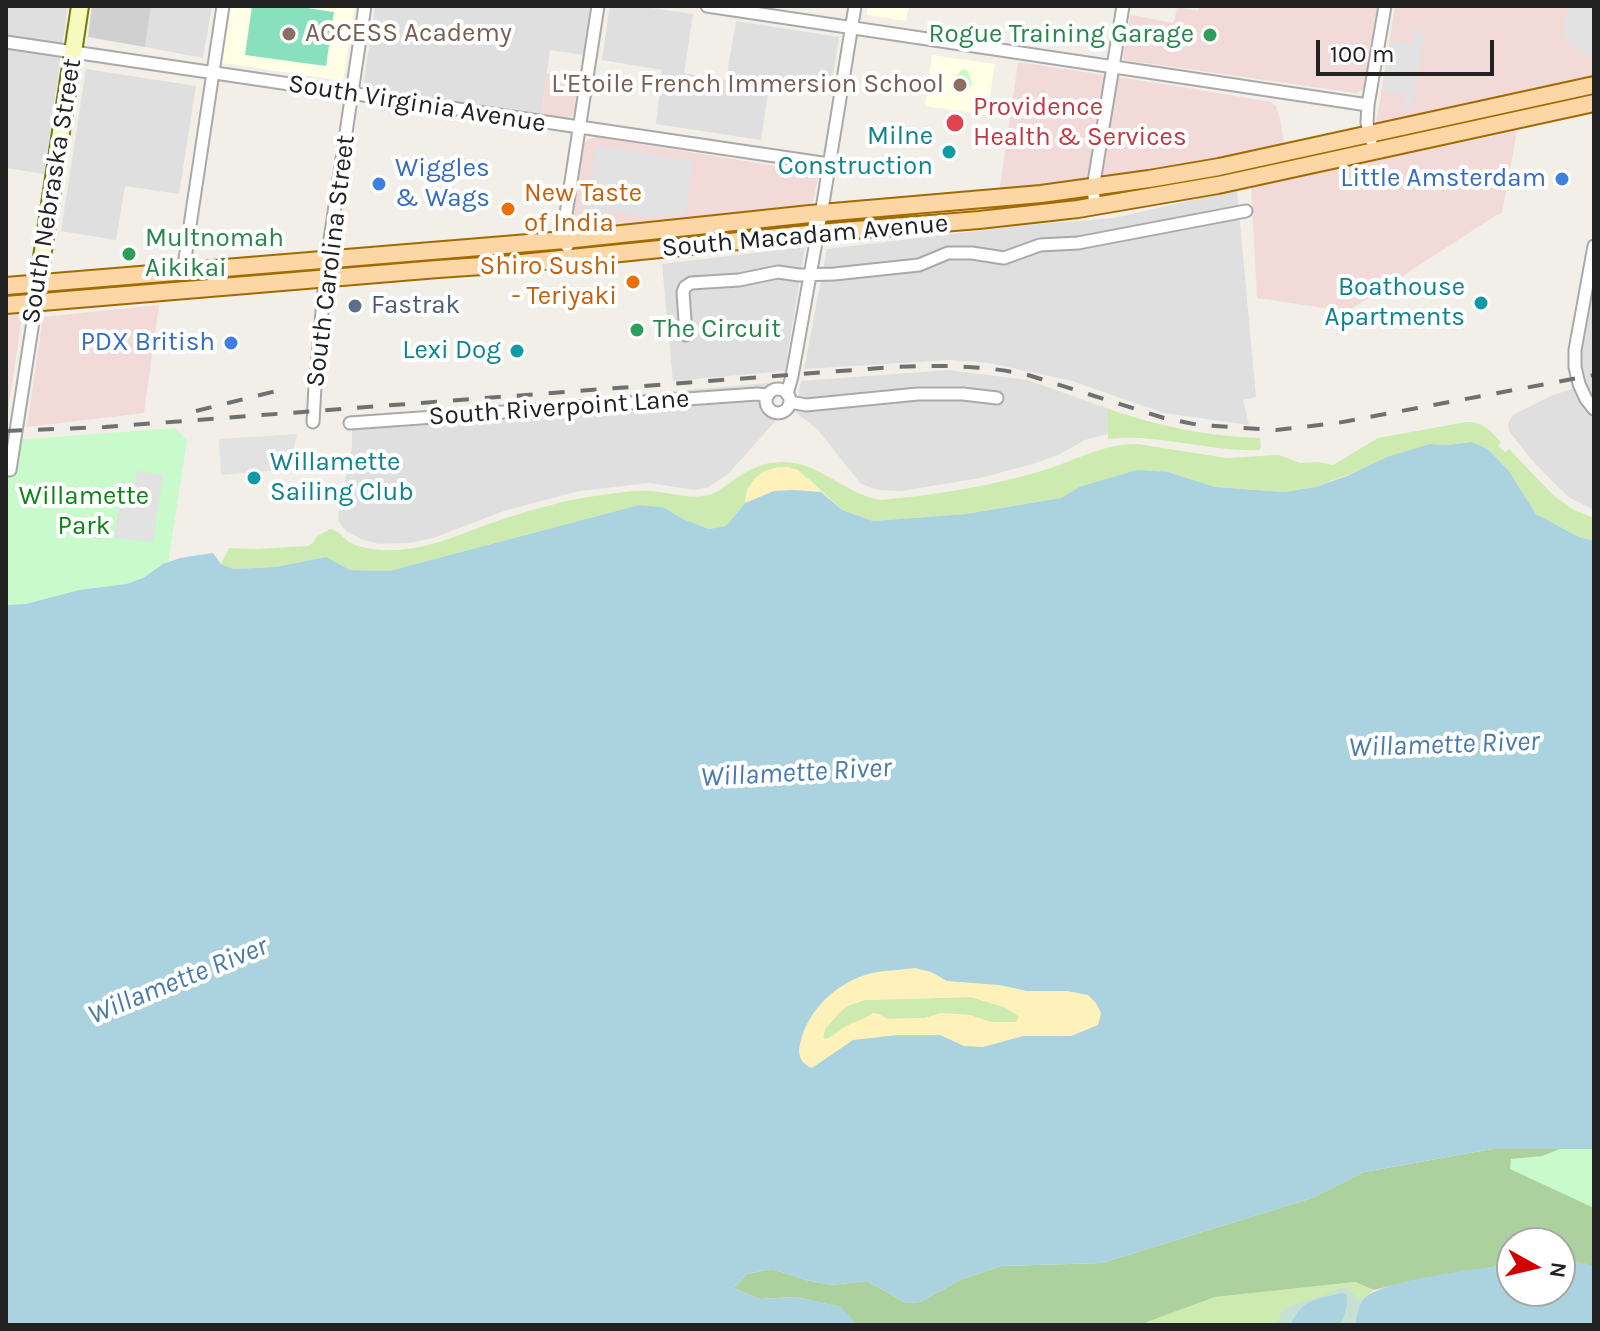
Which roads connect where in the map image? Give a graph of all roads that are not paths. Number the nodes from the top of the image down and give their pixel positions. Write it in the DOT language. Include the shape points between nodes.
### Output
graph roads {
  1 [pos="80,6"];
  2 [pos="223,6"];
  3 [pos="365,6"];
  4 [pos="598,6"];
  5 [pos="707,6"];
  6 [pos="855,6"];
  7 [pos="1123,6"];
  8 [pos="1385,6"];
  9 [pos="852,28"];
  10 [pos="6,42"];
  11 [pos="73,52"];
  12 [pos="1113,66"];
  13 [pos="213,73"];
  14 [pos="1594,85"];
  15 [pos="351,94"];
  16 [pos="1594,103"];
  17 [pos="1368,105"];
  18 [pos="579,128"];
  19 [pos="1370,133"];
  20 [pos="1373,151"];
  21 [pos="829,164"];
  22 [pos="1093,188"];
  23 [pos="1095,206"];
  24 [pos="1246,211"];
  25 [pos="821,213"];
  26 [pos="818,233"];
  27 [pos="565,240"];
  28 [pos="1594,247"];
  29 [pos="571,258"];
  30 [pos="327,259"];
  31 [pos="183,272"];
  32 [pos="810,274"];
  33 [pos="325,279"];
  34 [pos="38,284"];
  35 [pos="6,286"];
  36 [pos="36,302"];
  37 [pos="6,305"];
  38 [pos="686,335"];
  39 [pos="768,395"];
  40 [pos="788,398"];
  41 [pos="997,398"];
  42 [pos="1594,409"];
  43 [pos="313,422"];
  44 [pos="350,423"];
  45 [pos="10,470"];
  1 -- 11 [label="street, South Nebraska Street"];
  2 -- 13 [label="street"];
  3 -- 15 [label="street, South Carolina Street"];
  4 -- 18 [label="street"];
  5 -- 9 [label="street"];
  6 -- 9 [label="street"];
  7 -- 12 [label="street"];
  8 -- 17 [label="street"];
  9 -- 12 [label="street"];
  9 -- 21 [label="street"];
  10 -- 11 [label="street, South Virginia Avenue"];
  11 -- 13 [label="street, South Virginia Avenue"];
  11 -- 34 [label="street, South Nebraska Street"];
  12 -- 17 [label="street"];
  12 -- 22 [label="street"];
  13 -- 15 [label="street, South Virginia Avenue"];
  13 -- 31 [label="street"];
  14 -- 19 [label="main road, South Macadam Avenue"];
  15 -- 18 [label="street, South Virginia Avenue"];
  15 -- 30 [label="street, South Carolina Street"];
  16 -- 20 [label="main road, South Macadam Avenue"];
  17 -- 19 [label="street"];
  18 -- 21 [label="street, South Virginia Avenue"];
  18 -- 27 [label="street"];
  19 -- 20 [label="street"];
  19 -- 22 [label="main road, South Macadam Avenue"];
  20 -- 23 [label="main road, South Macadam Avenue"];
  21 -- 25 [label="street"];
  22 -- 23 [label="street"];
  22 -- 25 [label="main road, South Macadam Avenue"];
  23 -- 26 [label="main road, South Macadam Avenue"];
  24 -- 32 [label="street" via="1078,243 1040,245 1004,258 948,253 919,265"];
  25 -- 26 [label="street"];
  25 -- 27 [label="main road, South Macadam Avenue"];
  26 -- 29 [label="main road, South Macadam Avenue"];
  26 -- 32 [label="street"];
  27 -- 29 [label="street"];
  27 -- 30 [label="main road, South Macadam Avenue"];
  28 -- 42 [label="street" via="1575,350 1579,384"];
  29 -- 33 [label="main road, South Macadam Avenue"];
  30 -- 31 [label="main road, South Macadam Avenue"];
  30 -- 33 [label="street, South Carolina Street"];
  31 -- 34 [label="main road, South Macadam Avenue"];
  32 -- 38 [label="street" via="778,272 688,285 683,296"];
  32 -- 40 [label="street"];
  33 -- 36 [label="main road, South Macadam Avenue"];
  33 -- 43 [label="street, South Carolina Street"];
  34 -- 35 [label="main road, South Macadam Avenue"];
  34 -- 36 [label="street, South Nebraska Street"];
  36 -- 37 [label="main road, South Macadam Avenue"];
  36 -- 45 [label="street, South Nebraska Street"];
  39 -- 40 [label="street" via="777,390"];
  39 -- 40 [label="street" via="768,408 776,413 786,410"];
  39 -- 44 [label="street, South Riverpoint Lane"];
  40 -- 41 [label="street" via="806,405 918,394"];
}
